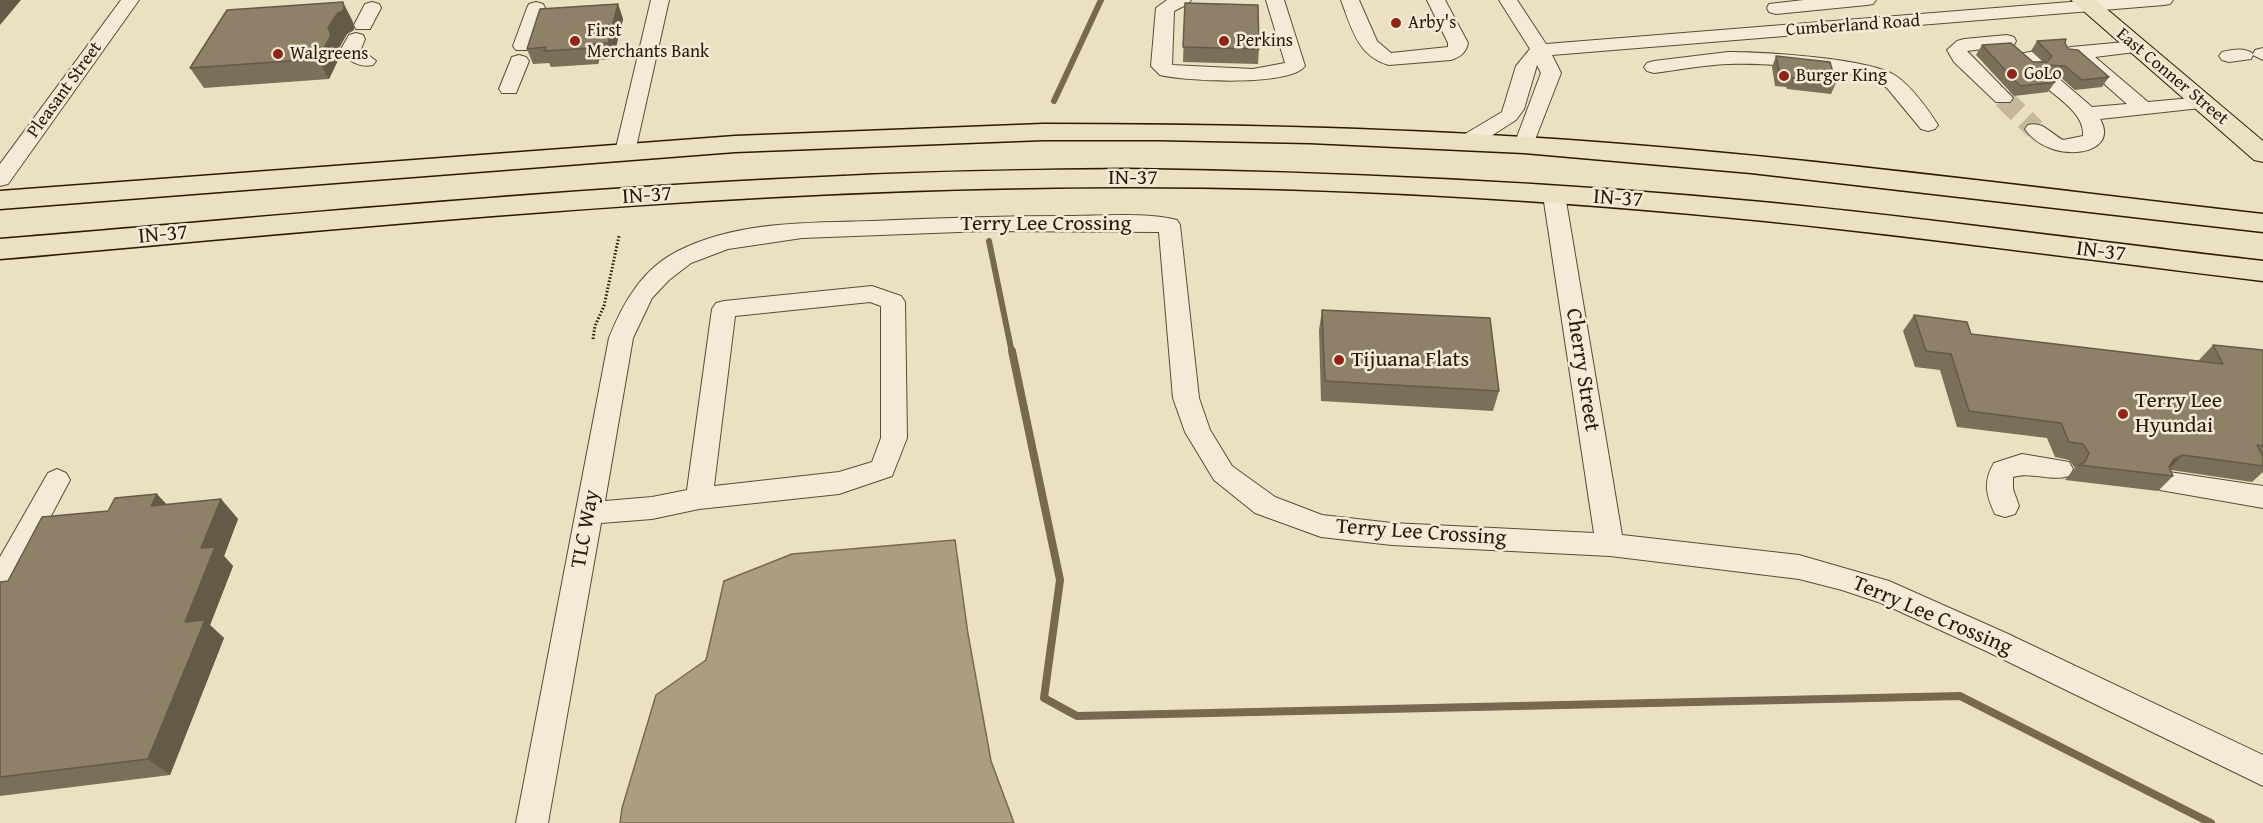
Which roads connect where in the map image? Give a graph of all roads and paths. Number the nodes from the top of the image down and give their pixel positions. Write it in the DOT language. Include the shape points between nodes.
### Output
graph roads {
  1 [pos="130,0"];
  2 [pos="660,0"];
  3 [pos="1182,0"];
  4 [pos="1275,0"];
  5 [pos="1350,0"];
  6 [pos="1436,0"];
  7 [pos="1508,0"];
  8 [pos="1867,0"];
  9 [pos="2164,0"];
  10 [pos="1841,2"];
  11 [pos="2086,4"];
  12 [pos="536,8"];
  13 [pos="1776,8"];
  14 [pos="1980,16"];
  15 [pos="364,24"];
  16 [pos="1861,25"];
  17 [pos="2007,41"];
  18 [pos="2136,47"];
  19 [pos="1540,50"];
  20 [pos="2034,60"];
  21 [pos="366,61"];
  22 [pos="1654,67"];
  23 [pos="2063,87"];
  24 [pos="509,89"];
  25 [pos="2003,98"];
  26 [pos="2203,104"];
  27 [pos="2144,109"];
  28 [pos="2087,114"];
  29 [pos="1928,125"];
  30 [pos="2035,129"];
  31 [pos="1467,142"];
  32 [pos="1524,145"];
  33 [pos="625,152"];
  34 [pos="2263,154"];
  35 [pos="1751,164"];
  36 [pos="0,180"];
  37 [pos="1300,181"];
  38 [pos="1554,195"];
  39 [pos="2263,198"];
  40 [pos="0,201"];
  41 [pos="2215,218"];
  42 [pos="2263,223"];
  43 [pos="0,249"];
  44 [pos="684,257"];
  45 [pos="2263,272"];
  46 [pos="2060,469"];
  47 [pos="57,480"];
  48 [pos="2169,483"];
  49 [pos="2263,497"];
  50 [pos="699,498"];
  51 [pos="2004,506"];
  52 [pos="589,513"];
  53 [pos="1610,545"];
  54 [pos="0,584"];
  55 [pos="2263,771"];
  56 [pos="532,823"];
  1 -- 36 [label="street, Pleasant Street"];
  2 -- 33 [label="street"];
  3 -- 4 [label="street" via="1165,8 1161,66 1167,71 1257,74 1295,66"];
  5 -- 6 [label="street" via="1371,49 1389,59 1451,54 1457,49 1458,43"];
  7 -- 19 [label="street"];
  8 -- 10 [label="street"];
  9 -- 11 [label="street, Cumberland Road"];
  10 -- 13 [label="street"];
  10 -- 16 [label="street"];
  11 -- 14 [label="street, Cumberland Road"];
  11 -- 18 [label="main road, East Conner Street"];
  12 -- 24 [label="street"];
  14 -- 16 [label="street, Cumberland Road"];
  14 -- 17 [label="street"];
  15 -- 21 [label="street" via="351,49"];
  16 -- 19 [label="street, Cumberland Road"];
  17 -- 20 [label="street"];
  17 -- 25 [label="street" via="1964,45 1957,50"];
  18 -- 26 [label="main road, East Conner Street"];
  18 -- 27 [label="street" via="2073,53 2109,86"];
  19 -- 31 [label="street" via="1527,66 1509,116"];
  19 -- 32 [label="street" via="1551,73"];
  22 -- 29 [label="street" via="1746,58 1866,71 1894,84"];
  23 -- 28 [label="street"];
  26 -- 27 [label="street"];
  26 -- 34 [label="main road, East Conner Street"];
  27 -- 28 [label="street"];
  28 -- 30 [label="street" via="2094,126 2093,140 2065,147 2050,144"];
  31 -- 32 [label="highway, IN-37"];
  31 -- 33 [label="highway, IN-37" via="1043,132 852,138"];
  32 -- 35 [label="highway, IN-37"];
  32 -- 37 [label="highway" via="1507,162 1486,170 1367,170"];
  33 -- 40 [label="highway, IN-37"];
  35 -- 38 [label="highway" via="1562,159 1552,178"];
  35 -- 41 [label="highway, IN-37"];
  37 -- 38 [label="highway, IN-37"];
  37 -- 43 [label="highway, IN-37" via="1055,178 773,187"];
  38 -- 45 [label="highway, IN-37" via="1770,213"];
  38 -- 53 [label="street, Cherry Street"];
  39 -- 41 [label="highway" via="2246,210"];
  41 -- 42 [label="highway, IN-37"];
  44 -- 52 [label="street, TLC Way" via="650,283 631,310 621,338"];
  44 -- 53 [label="street, Terry Lee Crossing" via="735,240 828,230 1023,222 1169,225 1186,398 1197,432 1223,473 1265,504 1321,526 1392,534"];
  46 -- 51 [label="street" via="2018,463 2005,468 1998,478"];
  47 -- 54 [label="street"];
  48 -- 49 [label="street"];
  50 -- 50 [label="street" via="839,483 883,469 894,438 893,302 872,294 724,309"];
  50 -- 52 [label="street" via="652,508"];
  52 -- 56 [label="street, TLC Way"];
  53 -- 55 [label="street, Terry Lee Crossing" via="1799,567 1889,593"];
}
